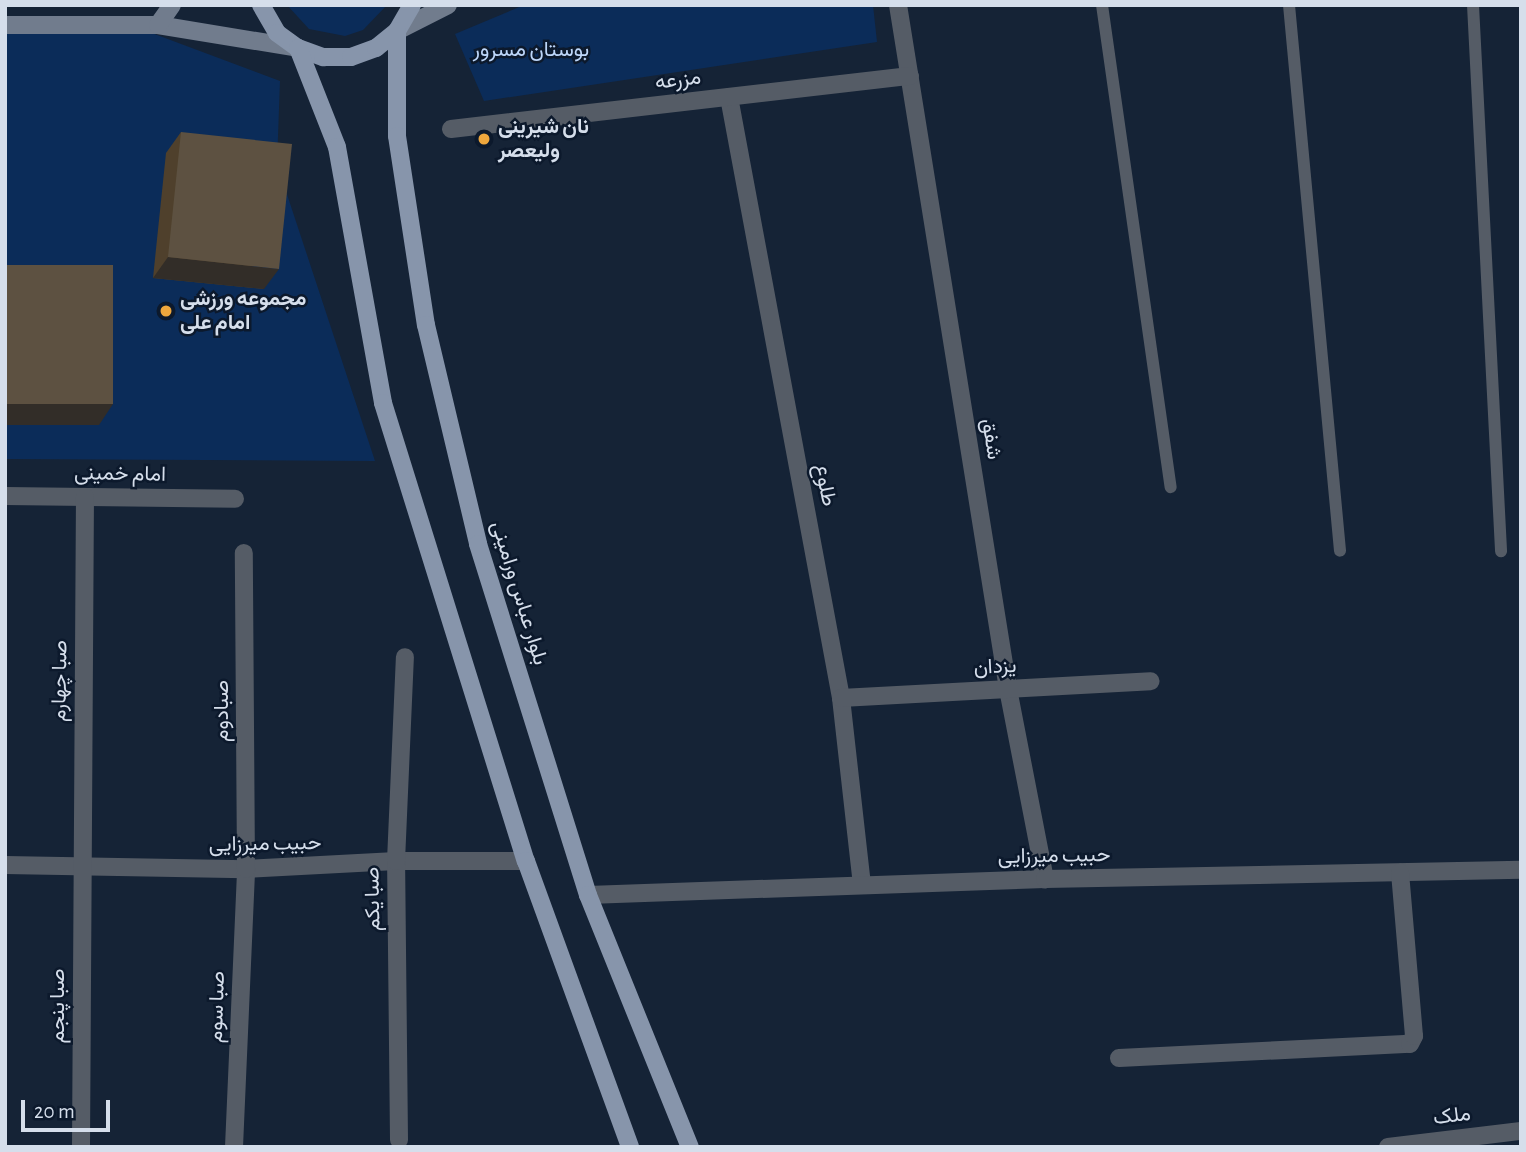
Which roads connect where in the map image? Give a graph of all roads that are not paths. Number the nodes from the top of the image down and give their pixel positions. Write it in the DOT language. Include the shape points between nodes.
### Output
graph roads {
  1 [pos="172,5"];
  2 [pos="261,5"];
  3 [pos="412,5"];
  4 [pos="448,5"];
  5 [pos="898,5"];
  6 [pos="1102,5"];
  7 [pos="1289,5"];
  8 [pos="1473,5"];
  9 [pos="5,25"];
  10 [pos="158,25"];
  11 [pos="397,31"];
  12 [pos="298,48"];
  13 [pos="909,76"];
  14 [pos="729,97"];
  15 [pos="451,130"];
  16 [pos="1171,487"];
  17 [pos="5,496"];
  18 [pos="85,497"];
  19 [pos="235,499"];
  20 [pos="1340,551"];
  21 [pos="1500,551"];
  22 [pos="244,553"];
  23 [pos="405,657"];
  24 [pos="1151,681"];
  25 [pos="1008,689"];
  26 [pos="841,698"];
  27 [pos="396,861"];
  28 [pos="526,861"];
  29 [pos="5,865"];
  30 [pos="81,866"];
  31 [pos="246,869"];
  32 [pos="1521,870"];
  33 [pos="1400,873"];
  34 [pos="1045,879"];
  35 [pos="862,885"];
  36 [pos="589,895"];
  37 [pos="1119,1058"];
  38 [pos="1521,1131"];
  39 [pos="399,1140"];
  40 [pos="1426,1144"];
  41 [pos="81,1147"];
  42 [pos="234,1147"];
  43 [pos="630,1147"];
  44 [pos="690,1147"];
  45 [pos="1388,1147"];
  1 -- 10 [label="main road"];
  2 -- 12 [label="main road" via="277,33"];
  3 -- 11 [label="main road"];
  4 -- 11 [label="main road"];
  5 -- 13 [label="street, شفق"];
  6 -- 16 [label="lane"];
  7 -- 20 [label="lane"];
  8 -- 21 [label="lane"];
  9 -- 10 [label="main road"];
  10 -- 12 [label="main road"];
  11 -- 12 [label="main road" via="376,48 351,57 323,57"];
  11 -- 36 [label="main road, بلوار عباس ورامینی" via="397,135 426,325 478,544"];
  12 -- 28 [label="main road" via="337,147 383,403"];
  13 -- 14 [label="street, مزرعه"];
  13 -- 25 [label="street, شفق"];
  14 -- 15 [label="street, مزرعه"];
  14 -- 26 [label="street, طلوع"];
  17 -- 18 [label="street, امام خمینی"];
  18 -- 19 [label="street, امام خمینی"];
  18 -- 30 [label="street, صبا چهارم"];
  22 -- 31 [label="street, صبادوم"];
  23 -- 27 [label="street, صبا یکم"];
  24 -- 25 [label="street, یزدان"];
  25 -- 26 [label="street, یزدان"];
  25 -- 34 [label="street, شفق"];
  26 -- 35 [label="street, طلوع"];
  27 -- 28 [label="street, حبیب میرزایی"];
  27 -- 31 [label="street, حبیب میرزایی"];
  27 -- 39 [label="street, صبا یکم"];
  28 -- 43 [label="main road"];
  29 -- 30 [label="street, حبیب میرزایی"];
  30 -- 31 [label="street, حبیب میرزایی"];
  30 -- 41 [label="street, صبا پنجم"];
  31 -- 42 [label="street, صبا سوم"];
  32 -- 33 [label="street, حبیب میرزایی"];
  33 -- 34 [label="street, حبیب میرزایی"];
  33 -- 37 [label="street" via="1410,1044"];
  34 -- 35 [label="street, حبیب میرزایی"];
  35 -- 36 [label="street, حبیب میرزایی"];
  36 -- 44 [label="main road, بلوار عباس ورامینی"];
  38 -- 40 [label="street, ملک"];
  40 -- 45 [label="street, ملک"];
}
